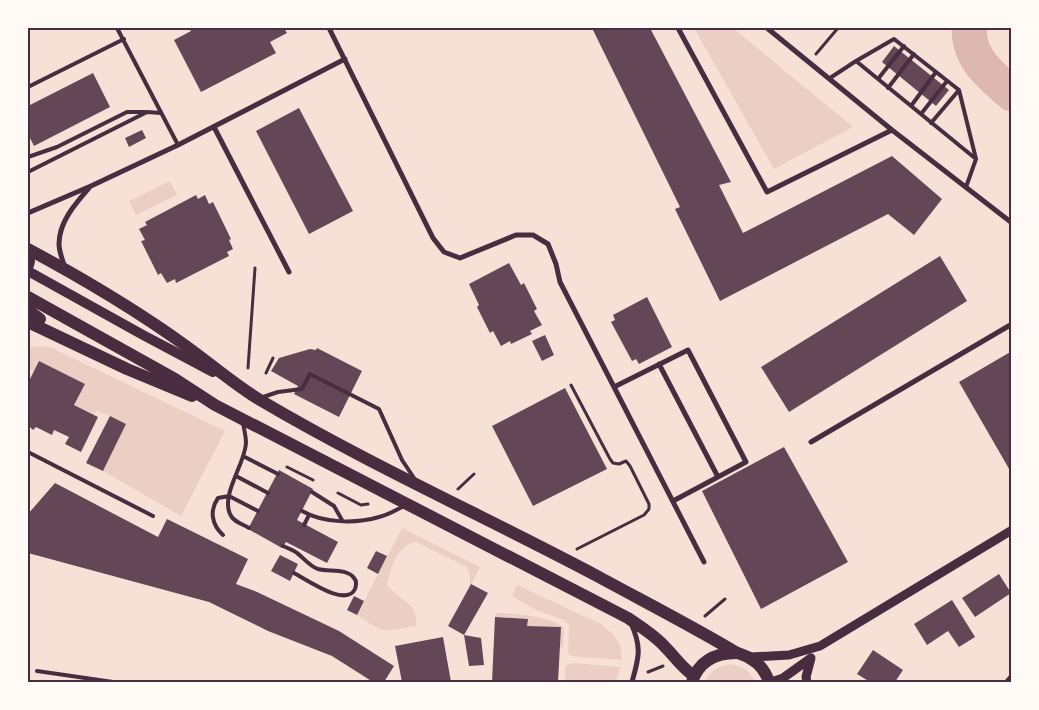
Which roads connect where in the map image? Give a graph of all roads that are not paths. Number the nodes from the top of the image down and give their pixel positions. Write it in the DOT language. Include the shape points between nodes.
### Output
graph roads {
  1 [pos="118,28"];
  2 [pos="329,28"];
  3 [pos="678,28"];
  4 [pos="767,28"];
  5 [pos="124,40"];
  6 [pos="904,46"];
  7 [pos="914,54"];
  8 [pos="345,60"];
  9 [pos="856,61"];
  10 [pos="936,72"];
  11 [pos="830,78"];
  12 [pos="878,79"];
  13 [pos="947,81"];
  14 [pos="28,87"];
  15 [pos="888,88"];
  16 [pos="959,90"];
  17 [pos="910,106"];
  18 [pos="147,112"];
  19 [pos="162,113"];
  20 [pos="921,114"];
  21 [pos="932,123"];
  22 [pos="214,127"];
  23 [pos="892,130"];
  24 [pos="178,145"];
  25 [pos="28,157"];
  26 [pos="976,159"];
  27 [pos="28,172"];
  28 [pos="91,186"];
  29 [pos="966,187"];
  30 [pos="28,213"];
  31 [pos="1012,223"];
  32 [pos="28,249"];
  33 [pos="28,260"];
  34 [pos="28,265"];
  35 [pos="66,269"];
  36 [pos="28,271"];
  37 [pos="288,272"];
  38 [pos="28,297"];
  39 [pos="28,322"];
  40 [pos="1012,324"];
  41 [pos="659,364"];
  42 [pos="228,379"];
  43 [pos="614,387"];
  44 [pos="258,399"];
  45 [pos="215,404"];
  46 [pos="242,418"];
  47 [pos="811,442"];
  48 [pos="28,452"];
  49 [pos="243,456"];
  50 [pos="278,474"];
  51 [pos="236,476"];
  52 [pos="718,477"];
  53 [pos="420,486"];
  54 [pos="312,492"];
  55 [pos="268,493"];
  56 [pos="229,496"];
  57 [pos="673,501"];
  58 [pos="408,504"];
  59 [pos="258,511"];
  60 [pos="302,511"];
  61 [pos="309,515"];
  62 [pos="152,516"];
  63 [pos="342,520"];
  64 [pos="304,525"];
  65 [pos="249,528"];
  66 [pos="1012,530"];
  67 [pos="224,535"];
  68 [pos="284,546"];
  69 [pos="704,562"];
  70 [pos="294,573"];
  71 [pos="628,618"];
  72 [pos="820,646"];
  73 [pos="736,653"];
  74 [pos="750,657"];
  75 [pos="811,658"];
  76 [pos="37,671"];
  77 [pos="1012,675"];
  78 [pos="693,679"];
  79 [pos="113,682"];
  80 [pos="632,682"];
  81 [pos="770,682"];
  82 [pos="807,682"];
  83 [pos="1006,682"];
  1 -- 5 [label="lane"];
  2 -- 8 [label="street"];
  3 -- 23 [label="street" via="767,192"];
  4 -- 11 [label="street"];
  5 -- 14 [label="lane"];
  5 -- 19 [label="lane"];
  6 -- 7 [label="lane"];
  6 -- 9 [label="lane" via="894,39"];
  6 -- 12 [label="lane"];
  7 -- 10 [label="lane"];
  7 -- 15 [label="lane"];
  8 -- 22 [label="street"];
  8 -- 43 [label="street" via="433,238 444,252 460,258 516,234 533,235 548,244 560,282"];
  9 -- 11 [label="lane"];
  9 -- 12 [label="lane"];
  10 -- 13 [label="lane"];
  10 -- 17 [label="lane"];
  11 -- 23 [label="street"];
  12 -- 15 [label="lane"];
  13 -- 16 [label="lane"];
  13 -- 20 [label="lane"];
  15 -- 17 [label="lane"];
  16 -- 21 [label="lane"];
  16 -- 26 [label="lane"];
  17 -- 20 [label="lane"];
  18 -- 19 [label="lane"];
  18 -- 25 [label="lane" via="126,112 57,147"];
  18 -- 27 [label="lane"];
  19 -- 24 [label="lane"];
  20 -- 21 [label="lane"];
  21 -- 26 [label="lane"];
  22 -- 24 [label="street"];
  22 -- 37 [label="street"];
  23 -- 29 [label="street"];
  24 -- 28 [label="street"];
  26 -- 29 [label="lane"];
  28 -- 30 [label="street"];
  28 -- 35 [label="street" via="72,207 62,229 59,245"];
  29 -- 31 [label="street"];
  32 -- 35 [label="main road"];
  33 -- 34 [label="main road"];
  35 -- 42 [label="main road" via="172,337"];
  36 -- 42 [label="main road"];
  38 -- 45 [label="main road"];
  39 -- 45 [label="main road" via="136,373"];
  40 -- 47 [label="street"];
  41 -- 43 [label="street"];
  41 -- 52 [label="street"];
  41 -- 52 [label="street" via="688,350 746,462"];
  42 -- 44 [label="main road"];
  43 -- 57 [label="street"];
  44 -- 53 [label="main road"];
  44 -- 53 [label="lane" via="302,389 310,374 380,408 402,460"];
  45 -- 46 [label="main road"];
  46 -- 49 [label="lane" via="246,442"];
  46 -- 58 [label="main road"];
  48 -- 62 [label="lane"];
  49 -- 50 [label="lane"];
  49 -- 51 [label="lane"];
  51 -- 55 [label="lane"];
  51 -- 56 [label="lane"];
  52 -- 57 [label="street"];
  53 -- 73 [label="main road" via="558,555"];
  54 -- 63 [label="lane" via="334,506"];
  56 -- 59 [label="lane"];
  56 -- 65 [label="lane" via="230,514"];
  56 -- 67 [label="lane" via="218,498 212,512 217,529"];
  57 -- 69 [label="street"];
  58 -- 63 [label="lane" via="379,517"];
  58 -- 71 [label="main road"];
  60 -- 61 [label="lane"];
  61 -- 63 [label="lane"];
  61 -- 64 [label="lane"];
  66 -- 72 [label="street"];
  68 -- 70 [label="lane" via="292,548 317,569 348,573 356,585 354,592 342,596"];
  71 -- 78 [label="main road" via="666,646"];
  71 -- 80 [label="street" via="636,635 639,657"];
  72 -- 74 [label="street" via="789,655"];
  72 -- 75 [label="street"];
  73 -- 74 [label="main road"];
  73 -- 78 [label="main road" via="712,657 701,665"];
  74 -- 81 [label="main road" via="761,666"];
  75 -- 81 [label="street" via="783,678"];
  75 -- 82 [label="street"];
  76 -- 79 [label="lane"];
  77 -- 83 [label="lane"];
}
